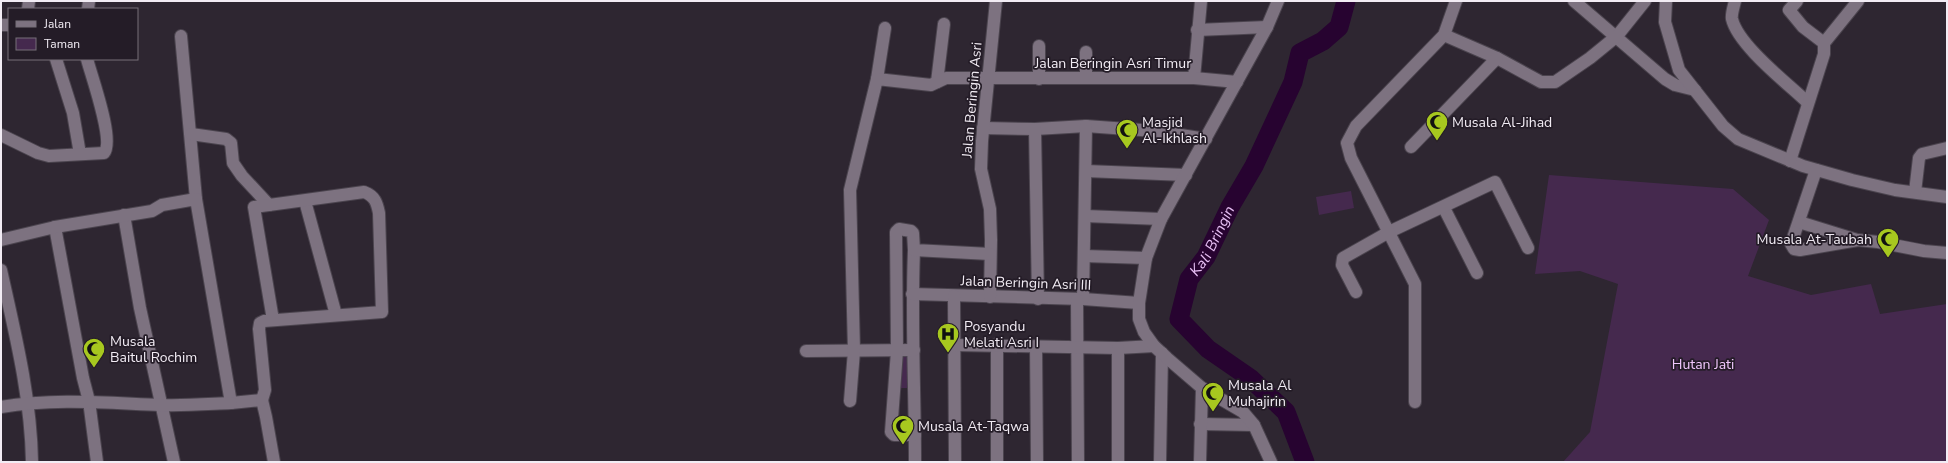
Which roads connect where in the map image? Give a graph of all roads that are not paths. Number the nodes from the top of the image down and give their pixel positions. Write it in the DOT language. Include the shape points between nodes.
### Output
graph roads {
  1 [pos="996,1"];
  2 [pos="1201,1"];
  3 [pos="1278,1"];
  4 [pos="1456,1"];
  5 [pos="1574,1"];
  6 [pos="1645,1"];
  7 [pos="1666,1"];
  8 [pos="1735,1"];
  9 [pos="1858,1"];
  10 [pos="1790,4"];
  11 [pos="944,24"];
  12 [pos="1267,27"];
  13 [pos="885,28"];
  14 [pos="1197,30"];
  15 [pos="1444,35"];
  16 [pos="181,36"];
  17 [pos="1617,36"];
  18 [pos="1824,43"];
  19 [pos="1039,46"];
  20 [pos="1086,52"];
  21 [pos="1497,58"];
  22 [pos="56,60"];
  23 [pos="87,60"];
  24 [pos="988,78"];
  25 [pos="1039,78"];
  26 [pos="1086,78"];
  27 [pos="1194,78"];
  28 [pos="877,79"];
  29 [pos="937,82"];
  30 [pos="1237,82"];
  31 [pos="1695,90"];
  32 [pos="1807,102"];
  33 [pos="1086,126"];
  34 [pos="983,128"];
  35 [pos="1035,129"];
  36 [pos="191,134"];
  37 [pos="1,135"];
  38 [pos="1206,139"];
  39 [pos="1412,147"];
  40 [pos="1947,148"];
  41 [pos="80,154"];
  42 [pos="1790,161"];
  43 [pos="1816,170"];
  44 [pos="1086,171"];
  45 [pos="1186,174"];
  46 [pos="1915,192"];
  47 [pos="1947,197"];
  48 [pos="196,199"];
  49 [pos="306,201"];
  50 [pos="269,205"];
  51 [pos="1444,208"];
  52 [pos="124,215"];
  53 [pos="1085,216"];
  54 [pos="1161,219"];
  55 [pos="1799,222"];
  56 [pos="55,227"];
  57 [pos="1389,232"];
  58 [pos="1,240"];
  59 [pos="1858,240"];
  60 [pos="1528,248"];
  61 [pos="914,250"];
  62 [pos="1947,253"];
  63 [pos="990,254"];
  64 [pos="1084,256"];
  65 [pos="1146,258"];
  66 [pos="1,270"];
  67 [pos="1476,273"];
  68 [pos="1356,292"];
  69 [pos="954,296"];
  70 [pos="990,297"];
  71 [pos="912,299"];
  72 [pos="1038,299"];
  73 [pos="1080,300"];
  74 [pos="897,303"];
  75 [pos="1139,303"];
  76 [pos="336,315"];
  77 [pos="272,320"];
  78 [pos="997,344"];
  79 [pos="955,345"];
  80 [pos="1036,346"];
  81 [pos="1077,346"];
  82 [pos="1118,348"];
  83 [pos="914,350"];
  84 [pos="1158,350"];
  85 [pos="806,351"];
  86 [pos="854,351"];
  87 [pos="897,351"];
  88 [pos="1202,388"];
  89 [pos="262,400"];
  90 [pos="850,400"];
  91 [pos="89,401"];
  92 [pos="1415,402"];
  93 [pos="27,403"];
  94 [pos="231,403"];
  95 [pos="162,406"];
  96 [pos="1,407"];
  97 [pos="1200,424"];
  98 [pos="1254,425"];
  99 [pos="915,435"];
  100 [pos="32,462"];
  101 [pos="97,462"];
  102 [pos="174,462"];
  103 [pos="274,462"];
  104 [pos="915,462"];
  105 [pos="955,462"];
  106 [pos="997,462"];
  107 [pos="1037,462"];
  108 [pos="1078,462"];
  109 [pos="1118,462"];
  110 [pos="1160,462"];
  111 [pos="1200,462"];
  112 [pos="1271,462"];
  1 -- 24 [label="street, Jalan Beringin Asri"];
  2 -- 14 [label="street"];
  3 -- 12 [label="street"];
  4 -- 15 [label="street"];
  5 -- 17 [label="street"];
  6 -- 17 [label="street"];
  7 -- 31 [label="street" via="1665,22 1679,70"];
  8 -- 32 [label="street" via="1731,18 1738,33 1752,50"];
  9 -- 18 [label="street"];
  10 -- 18 [label="street" via="1803,27"];
  11 -- 29 [label="street"];
  12 -- 14 [label="street"];
  12 -- 30 [label="street"];
  13 -- 28 [label="street"];
  14 -- 27 [label="street"];
  15 -- 21 [label="street"];
  15 -- 57 [label="street" via="1356,126 1347,143 1351,158"];
  16 -- 36 [label="street"];
  17 -- 21 [label="street" via="1555,82 1541,82"];
  17 -- 31 [label="street" via="1665,79 1675,85"];
  18 -- 32 [label="street" via="1824,54"];
  19 -- 25 [label="street"];
  20 -- 26 [label="street"];
  21 -- 39 [label="street"];
  22 -- 41 [label="street" via="73,113"];
  23 -- 41 [label="street" via="108,143 104,153"];
  24 -- 25 [label="street, Jalan Beringin Asri Timur"];
  24 -- 29 [label="street, Jalan Beringin Asri Timur" via="946,78"];
  24 -- 34 [label="street, Jalan Beringin Asri"];
  25 -- 26 [label="street, Jalan Beringin Asri Timur"];
  26 -- 27 [label="street, Jalan Beringin Asri Timur"];
  27 -- 30 [label="street, Jalan Beringin Asri Timur"];
  28 -- 29 [label="street, Jalan Beringin Asri Timur" via="931,85"];
  28 -- 86 [label="street" via="850,190"];
  30 -- 38 [label="street"];
  31 -- 42 [label="street" via="1723,126 1738,139"];
  32 -- 42 [label="street"];
  33 -- 35 [label="street"];
  33 -- 38 [label="street" via="1155,131"];
  33 -- 44 [label="street"];
  34 -- 35 [label="street"];
  34 -- 63 [label="street, Jalan Beringin Asri" via="981,169 990,209"];
  35 -- 72 [label="street"];
  36 -- 48 [label="street"];
  36 -- 50 [label="street" via="226,139 231,143 233,162 242,176"];
  37 -- 41 [label="street" via="49,156"];
  38 -- 45 [label="street"];
  40 -- 46 [label="street" via="1922,154 1919,158"];
  42 -- 43 [label="street"];
  43 -- 46 [label="street" via="1895,190"];
  43 -- 55 [label="street"];
  44 -- 45 [label="street"];
  44 -- 53 [label="street"];
  45 -- 54 [label="street"];
  46 -- 47 [label="street"];
  48 -- 52 [label="street" via="162,205 152,211"];
  48 -- 94 [label="street"];
  49 -- 50 [label="street"];
  49 -- 76 [label="street"];
  49 -- 76 [label="street" via="364,192 377,203 382,312"];
  50 -- 77 [label="street" via="254,207"];
  51 -- 57 [label="street"];
  51 -- 60 [label="street" via="1495,182"];
  51 -- 67 [label="street"];
  52 -- 56 [label="street"];
  52 -- 95 [label="street" via="140,308"];
  53 -- 54 [label="street"];
  53 -- 64 [label="street"];
  54 -- 65 [label="street"];
  55 -- 59 [label="street"];
  55 -- 59 [label="street" via="1791,244 1794,249"];
  56 -- 58 [label="street"];
  56 -- 91 [label="street"];
  57 -- 68 [label="street" via="1343,258 1342,265"];
  57 -- 92 [label="street" via="1415,284"];
  59 -- 62 [label="street"];
  61 -- 63 [label="street"];
  61 -- 71 [label="street"];
  61 -- 74 [label="street" via="913,233 908,230 897,230"];
  63 -- 70 [label="street, Jalan Beringin Asri"];
  64 -- 65 [label="street"];
  64 -- 73 [label="street"];
  65 -- 75 [label="street"];
  66 -- 93 [label="street" via="23,371"];
  69 -- 70 [label="street, Jalan Beringin Asri III"];
  69 -- 71 [label="street, Jalan Beringin Asri III"];
  69 -- 79 [label="street"];
  70 -- 72 [label="street, Jalan Beringin Asri III"];
  71 -- 74 [label="street, Jalan Beringin Asri III"];
  71 -- 83 [label="street"];
  72 -- 73 [label="street, Jalan Beringin Asri III"];
  73 -- 75 [label="street, Jalan Beringin Asri III"];
  73 -- 81 [label="street"];
  74 -- 87 [label="street"];
  75 -- 84 [label="street" via="1141,324"];
  76 -- 77 [label="street"];
  77 -- 89 [label="street" via="260,323 265,390"];
  78 -- 79 [label="street"];
  78 -- 80 [label="street"];
  78 -- 106 [label="street"];
  79 -- 105 [label="street"];
  80 -- 81 [label="street"];
  80 -- 107 [label="street"];
  81 -- 82 [label="street"];
  81 -- 108 [label="street"];
  82 -- 84 [label="street"];
  82 -- 109 [label="street"];
  83 -- 87 [label="street"];
  83 -- 99 [label="street"];
  84 -- 88 [label="street"];
  84 -- 110 [label="street"];
  85 -- 86 [label="street"];
  86 -- 87 [label="street"];
  86 -- 90 [label="street"];
  87 -- 99 [label="street" via="891,432 894,435"];
  88 -- 97 [label="street"];
  88 -- 98 [label="street" via="1243,412"];
  89 -- 94 [label="street"];
  89 -- 103 [label="street"];
  91 -- 93 [label="street"];
  91 -- 95 [label="street"];
  91 -- 101 [label="street"];
  93 -- 96 [label="street"];
  93 -- 100 [label="street" via="32,429"];
  94 -- 95 [label="street"];
  95 -- 102 [label="street"];
  97 -- 98 [label="street"];
  97 -- 111 [label="street"];
  98 -- 112 [label="street"];
  99 -- 104 [label="street"];
}
